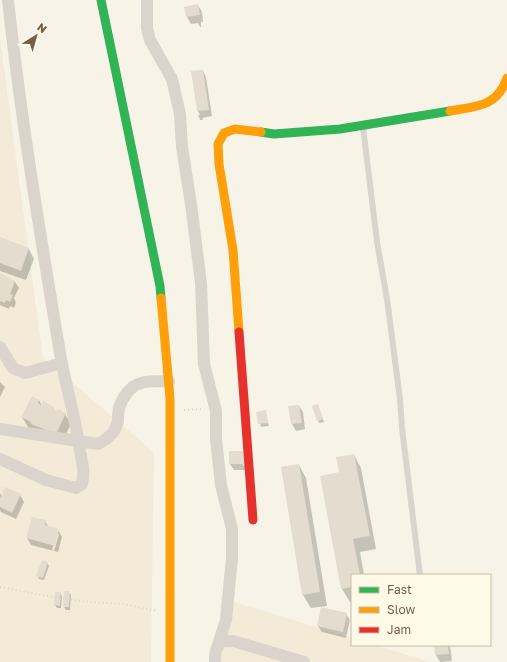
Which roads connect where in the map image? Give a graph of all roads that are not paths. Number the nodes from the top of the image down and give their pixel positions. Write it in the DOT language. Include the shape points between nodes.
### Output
graph roads {
  1 [pos="8,0"];
  2 [pos="100,0"];
  3 [pos="147,0"];
  4 [pos="507,78"];
  5 [pos="363,125"];
  6 [pos="0,347"];
  7 [pos="62,363"];
  8 [pos="169,381"];
  9 [pos="0,429"];
  10 [pos="79,440"];
  11 [pos="0,459"];
  12 [pos="253,520"];
  13 [pos="420,574"];
  14 [pos="218,645"];
  15 [pos="170,662"];
  16 [pos="215,662"];
  17 [pos="304,662"];
  1 -- 7 [label="street" via="17,83 39,233"];
  2 -- 8 [label="street" via="160,286"];
  3 -- 14 [label="street" via="147,28 150,40 172,79 180,114 182,147 201,283 204,364 216,411 221,485 232,529 226,620"];
  4 -- 5 [label="street" via="504,88 495,100 478,106"];
  5 -- 12 [label="street" via="274,134 235,129 224,133 218,144 234,250"];
  5 -- 13 [label="lane" via="400,399"];
  6 -- 7 [label="street" via="14,368 25,373"];
  7 -- 10 [label="street"];
  8 -- 10 [label="street" via="136,384 119,408 117,423 106,440 98,444"];
  8 -- 15 [label="street"];
  9 -- 10 [label="street"];
  10 -- 11 [label="street" via="84,475 82,484 76,488 46,480"];
  14 -- 16 [label="street"];
  14 -- 17 [label="street" via="222,641 233,641"];
}
